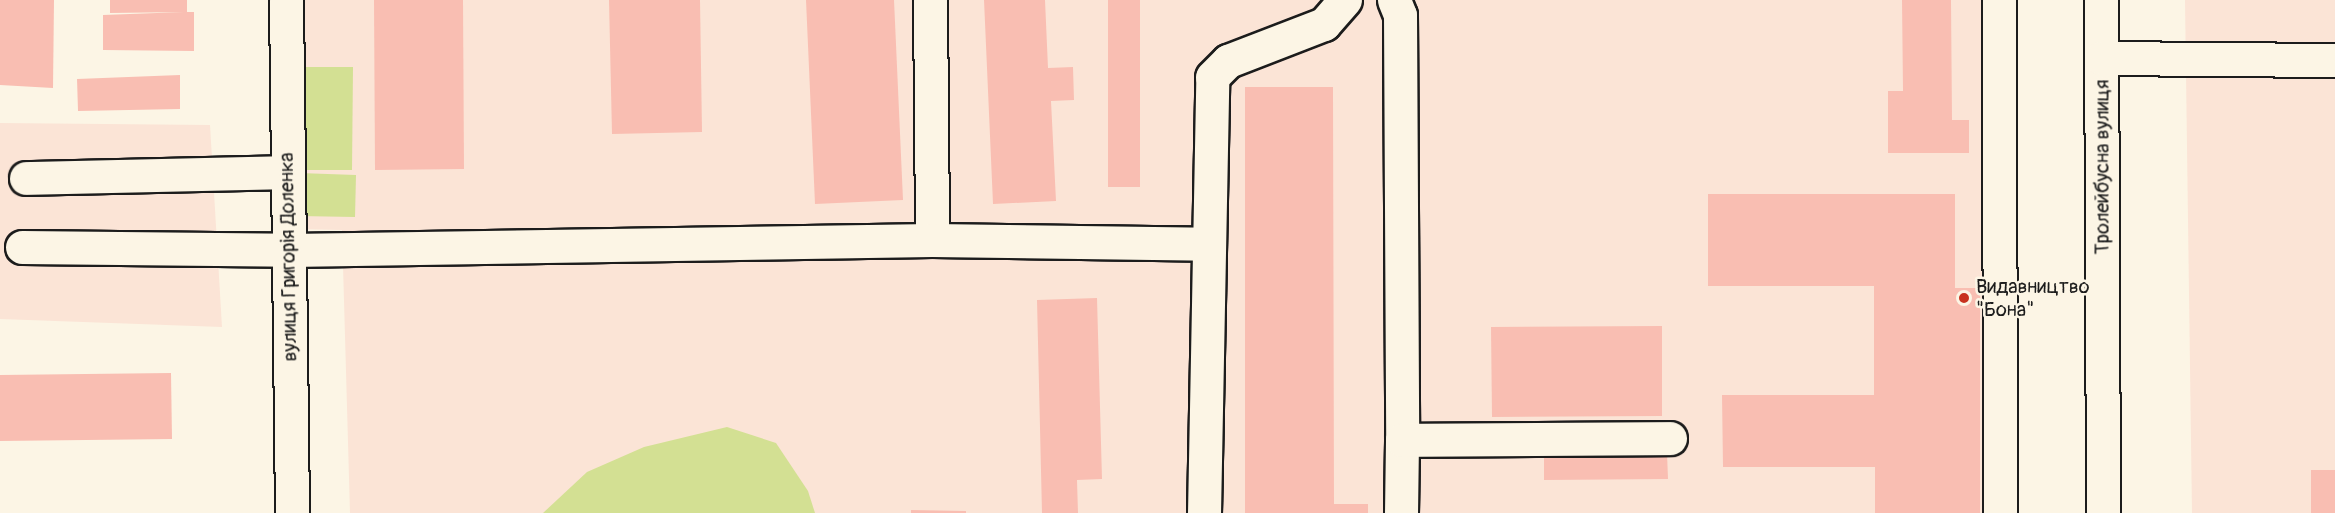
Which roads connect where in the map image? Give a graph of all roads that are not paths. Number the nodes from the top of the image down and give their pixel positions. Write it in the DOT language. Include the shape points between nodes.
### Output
graph roads {
  1 [pos="286,0"];
  2 [pos="930,0"];
  3 [pos="1344,0"];
  4 [pos="1394,0"];
  5 [pos="1999,0"];
  6 [pos="2101,0"];
  7 [pos="2101,58"];
  8 [pos="2335,60"];
  9 [pos="286,172"];
  10 [pos="26,178"];
  11 [pos="932,240"];
  12 [pos="1208,244"];
  13 [pos="22,246"];
  14 [pos="290,250"];
  15 [pos="1670,438"];
  16 [pos="1402,440"];
  17 [pos="292,513"];
  18 [pos="1204,513"];
  19 [pos="1401,513"];
  20 [pos="2000,513"];
  21 [pos="2103,513"];
  1 -- 9 [label="street, вулиця Григорія Доленка"];
  2 -- 11 [label="street"];
  3 -- 12 [label="street" via="1324,24 1228,61 1212,77"];
  4 -- 16 [label="street" via="1400,15"];
  5 -- 20 [label="street"];
  6 -- 7 [label="street, Тролейбусна вулиця"];
  7 -- 8 [label="street"];
  7 -- 21 [label="street, Тролейбусна вулиця"];
  9 -- 10 [label="street"];
  9 -- 14 [label="street, вулиця Григорія Доленка"];
  11 -- 12 [label="street"];
  11 -- 14 [label="street"];
  12 -- 18 [label="street"];
  13 -- 14 [label="street"];
  14 -- 17 [label="street, вулиця Григорія Доленка"];
  15 -- 16 [label="street"];
  16 -- 19 [label="street"];
}
